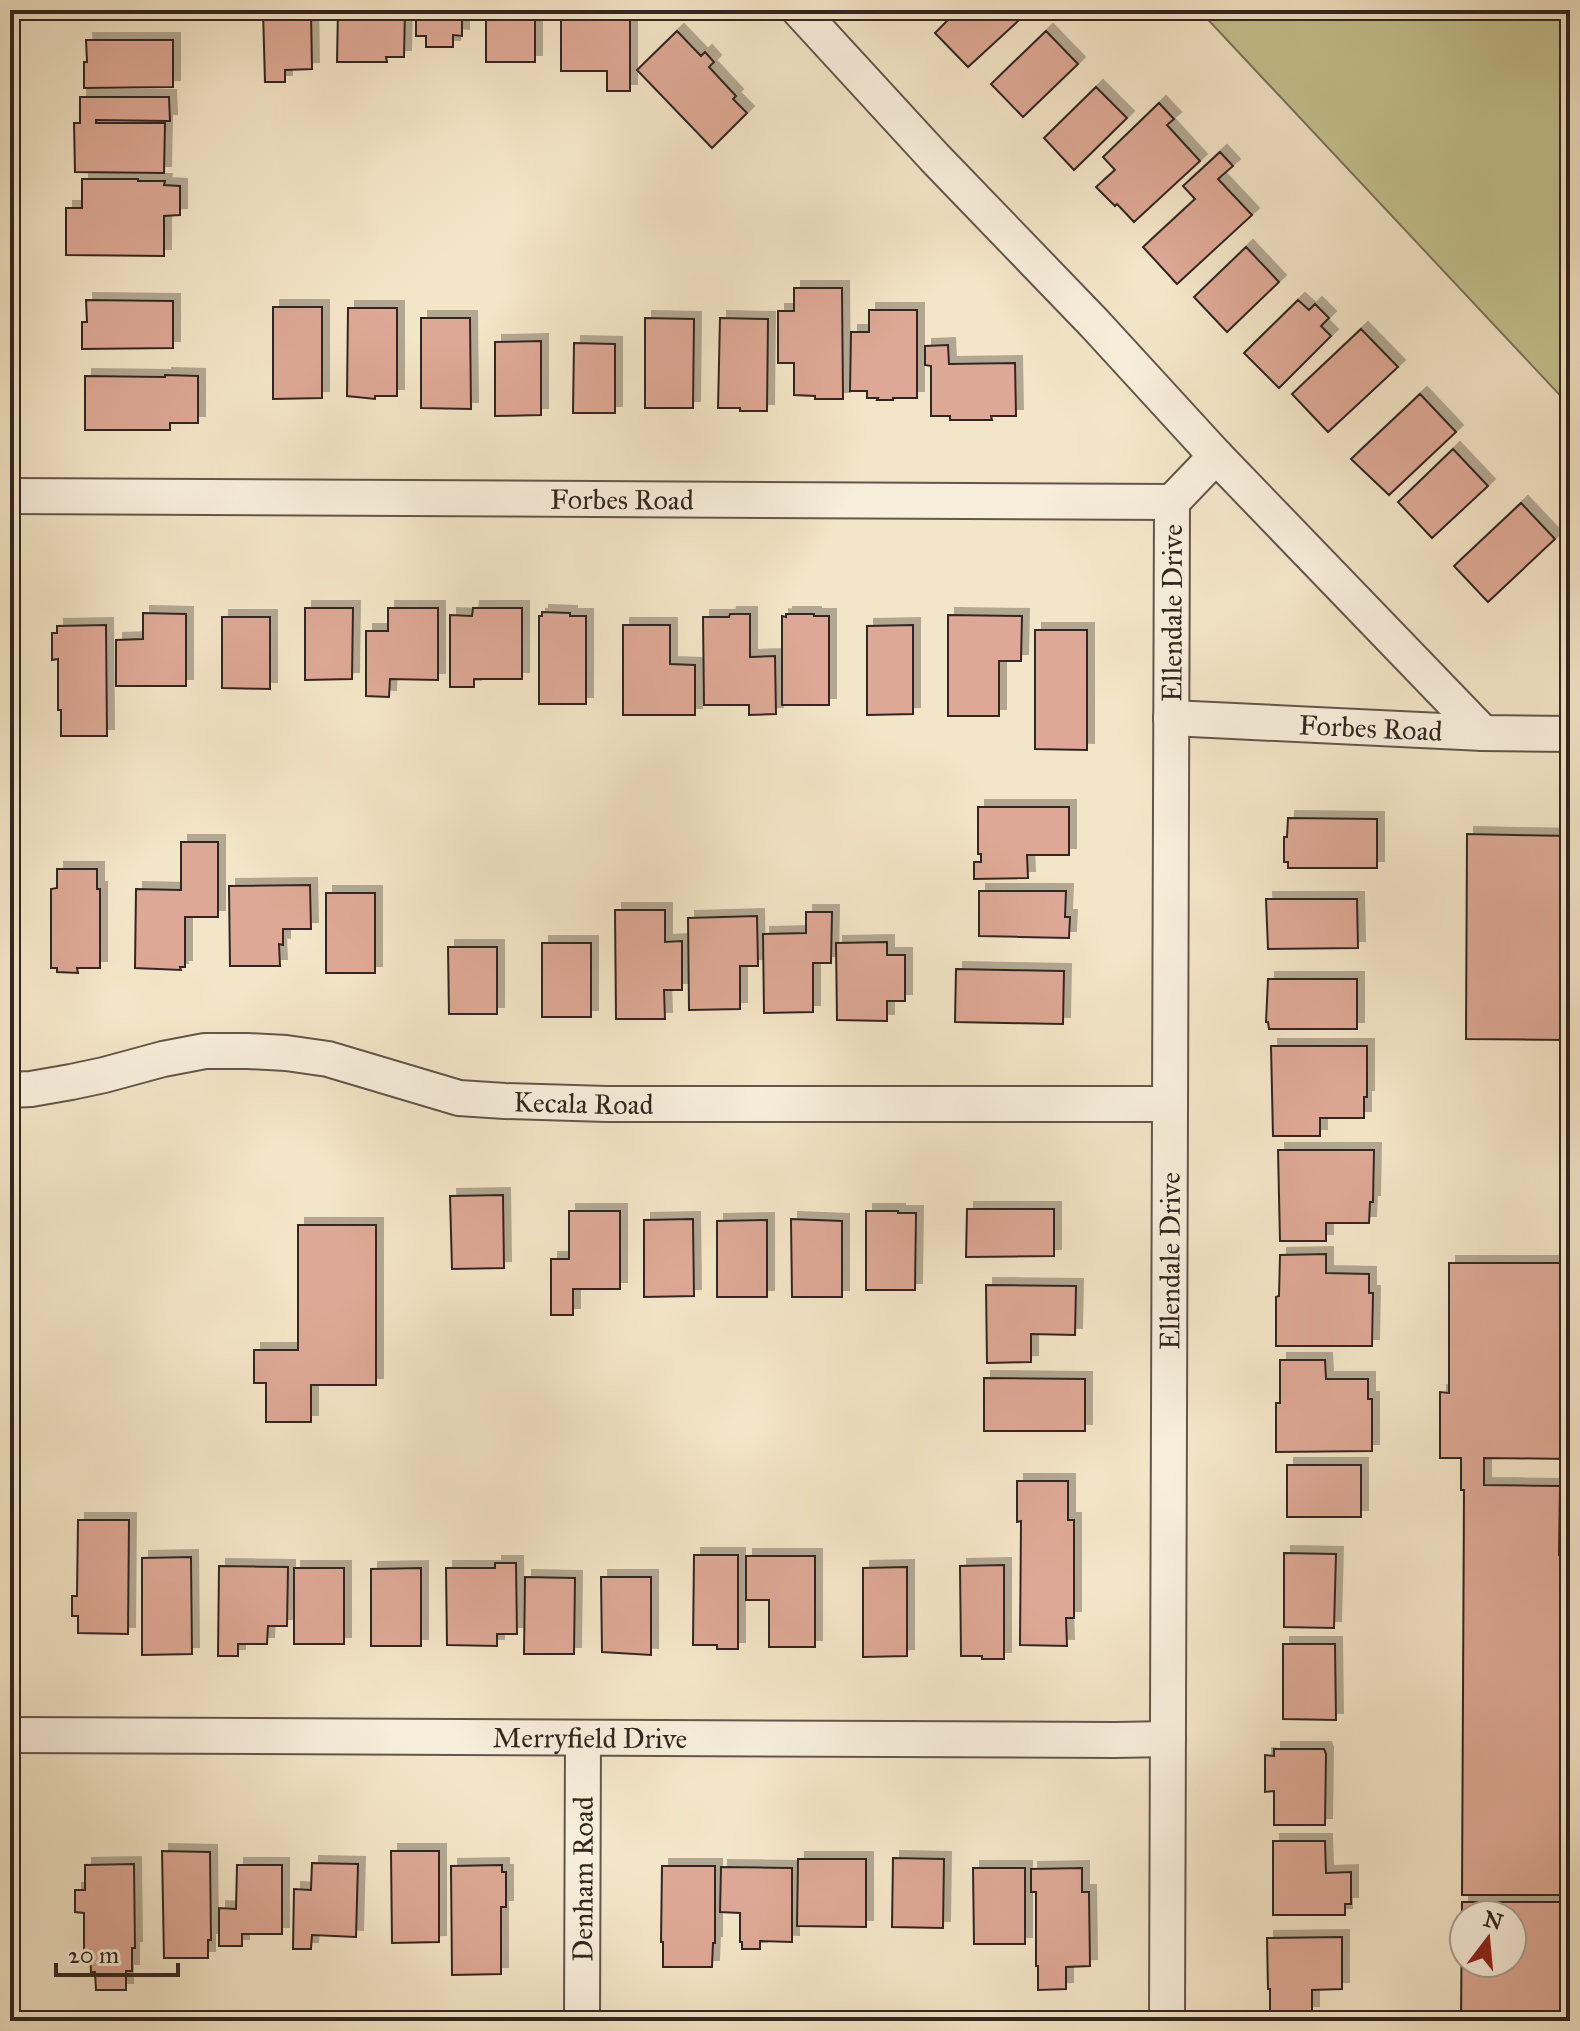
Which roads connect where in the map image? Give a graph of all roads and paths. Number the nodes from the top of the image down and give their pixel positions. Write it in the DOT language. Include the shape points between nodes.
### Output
graph roads {
  1 [pos="799,10"];
  2 [pos="1216,456"];
  3 [pos="10,496"];
  4 [pos="1172,502"];
  5 [pos="1171,718"];
  6 [pos="1483,733"];
  7 [pos="1570,734"];
  8 [pos="10,1090"];
  9 [pos="1169,1104"];
  10 [pos="10,1735"];
  11 [pos="583,1738"];
  12 [pos="1168,1739"];
  13 [pos="582,2021"];
  14 [pos="1167,2021"];
  1 -- 2 [label="street"];
  2 -- 4 [label="street"];
  2 -- 6 [label="street"];
  3 -- 4 [label="street, Forbes Road"];
  4 -- 5 [label="street, Ellendale Drive"];
  5 -- 6 [label="street, Forbes Road"];
  5 -- 9 [label="street, Ellendale Drive"];
  6 -- 7 [label="street, Forbes Road"];
  8 -- 9 [label="street, Kecala Road" via="71,1082 205,1051 248,1051 328,1059 459,1098 505,1101"];
  9 -- 12 [label="street, Ellendale Drive"];
  10 -- 11 [label="street, Merryfield Drive"];
  11 -- 12 [label="street, Merryfield Drive"];
  11 -- 13 [label="street, Denham Road"];
  12 -- 14 [label="street, Ellendale Drive"];
}
